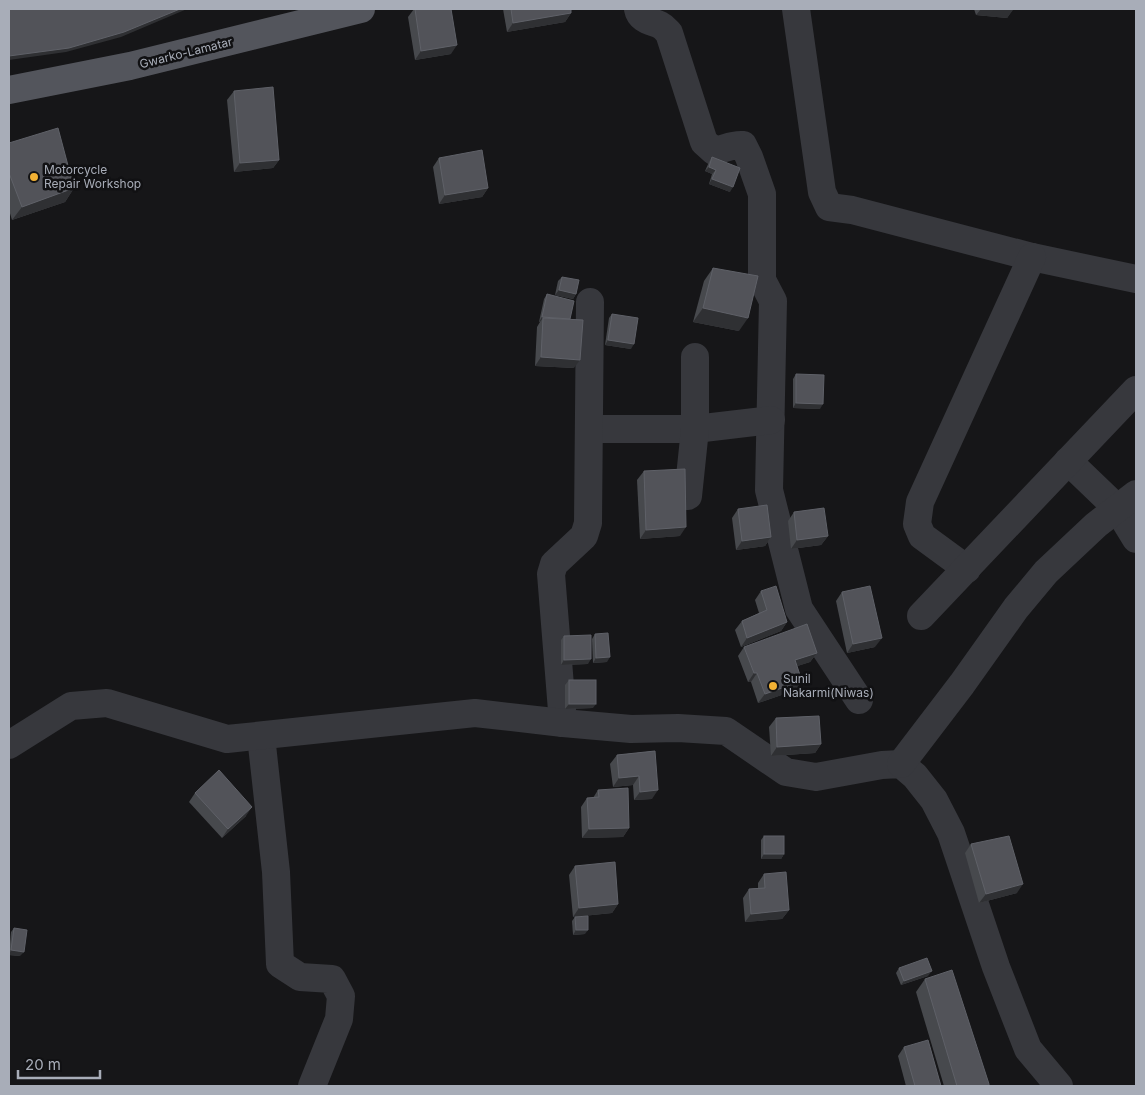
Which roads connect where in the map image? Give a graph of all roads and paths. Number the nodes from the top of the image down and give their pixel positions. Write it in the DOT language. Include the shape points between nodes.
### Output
graph roads {
  1 [pos="361,9"];
  2 [pos="638,9"];
  3 [pos="796,9"];
  4 [pos="9,90"];
  5 [pos="1032,257"];
  6 [pos="1136,280"];
  7 [pos="590,302"];
  8 [pos="695,357"];
  9 [pos="1136,390"];
  10 [pos="772,420"];
  11 [pos="589,428"];
  12 [pos="695,429"];
  13 [pos="1068,461"];
  14 [pos="688,496"];
  15 [pos="1127,501"];
  16 [pos="1136,539"];
  17 [pos="967,569"];
  18 [pos="921,616"];
  19 [pos="859,700"];
  20 [pos="563,723"];
  21 [pos="261,736"];
  22 [pos="9,744"];
  23 [pos="901,764"];
  24 [pos="312,1086"];
  25 [pos="1059,1086"];
  1 -- 4 [label="main road, Gwarko-Lamatar" via="130,66"];
  2 -- 10 [label="street" via="645,19 662,26 669,33 704,142 714,151 733,144 743,145 762,194 762,280 773,301"];
  3 -- 5 [label="street" via="822,192 829,207 852,210"];
  5 -- 6 [label="street"];
  5 -- 17 [label="street" via="920,502 917,524 922,536"];
  7 -- 11 [label="street"];
  8 -- 12 [label="street"];
  9 -- 13 [label="street"];
  10 -- 12 [label="street"];
  10 -- 19 [label="street" via="769,490 799,609"];
  11 -- 12 [label="street"];
  11 -- 20 [label="street" via="588,523 584,536 554,564 552,574"];
  12 -- 14 [label="street"];
  13 -- 15 [label="street"];
  13 -- 17 [label="street"];
  15 -- 16 [label="street"];
  15 -- 23 [label="street" via="1046,572"];
  17 -- 18 [label="street"];
  20 -- 21 [label="street" via="475,713"];
  20 -- 23 [label="street" via="726,732 786,772 816,777"];
  21 -- 22 [label="street" via="227,739 107,703 71,706"];
  21 -- 24 [label="street" via="276,872 280,964 300,977 332,979 341,996 339,1019"];
  23 -- 25 [label="street" via="934,800 951,833 996,967 1028,1049"];
}
